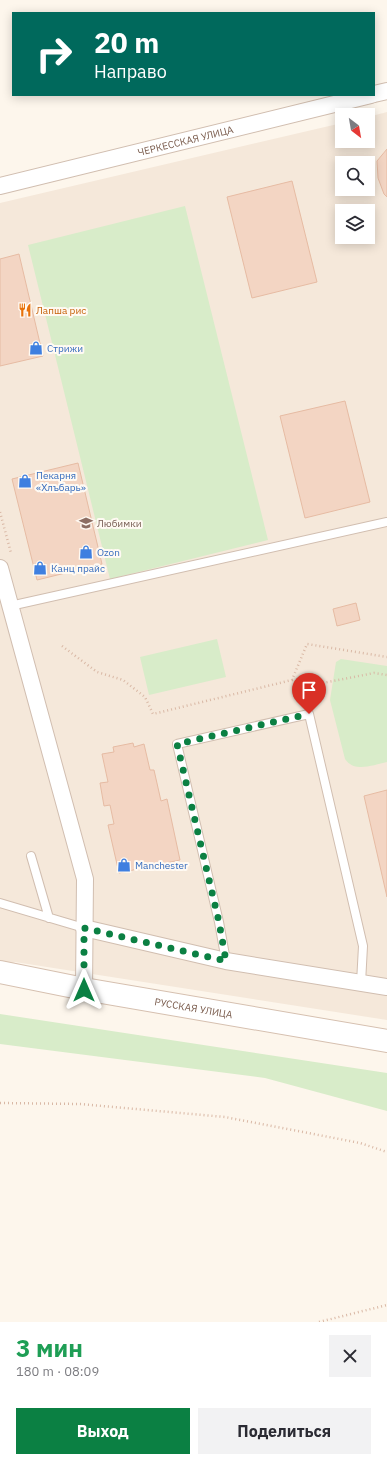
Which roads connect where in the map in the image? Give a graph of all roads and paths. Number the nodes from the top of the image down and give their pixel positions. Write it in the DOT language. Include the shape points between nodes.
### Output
graph roads {
  1 [pos="387,91"];
  2 [pos="375,94"];
  3 [pos="367,96"];
  4 [pos="0,186"];
  5 [pos="387,522"];
  6 [pos="0,568"];
  7 [pos="10,606"];
  8 [pos="62,646"];
  9 [pos="387,657"];
  10 [pos="387,675"];
  11 [pos="292,680"];
  12 [pos="32,856"];
  13 [pos="0,903"];
  14 [pos="49,918"];
  15 [pos="84,928"];
  16 [pos="226,961"];
  17 [pos="0,972"];
  18 [pos="361,983"];
  19 [pos="387,987"];
  20 [pos="84,990"];
  21 [pos="387,1041"];
  22 [pos="0,1102"];
  23 [pos="387,1152"];
  24 [pos="387,1305"];
  25 [pos="319,1322"];
  1 -- 2 [label="street"];
  3 -- 4 [label="street, ЧЕРКЕССКАЯ УЛИЦА"];
  5 -- 7 [label="lane"];
  6 -- 7 [label="street"];
  7 -- 15 [label="street" via="85,878"];
  8 -- 11 [label="path" via="97,672 123,680 145,698 153,714"];
  9 -- 11 [label="path" via="308,644"];
  10 -- 11 [label="path" via="374,673 323,683 314,678"];
  12 -- 14 [label="lane"];
  13 -- 14 [label="lane"];
  14 -- 15 [label="lane"];
  15 -- 16 [label="street"];
  15 -- 20 [label="street"];
  16 -- 18 [label="street"];
  16 -- 18 [label="lane" via="177,744 309,714 363,946"];
  17 -- 20 [label="street, РУССКАЯ УЛИЦА"];
  18 -- 19 [label="street"];
  20 -- 21 [label="street, РУССКАЯ УЛИЦА"];
  22 -- 23 [label="path" via="80,1104 224,1117 360,1143"];
  24 -- 25 [label="path"];
}
